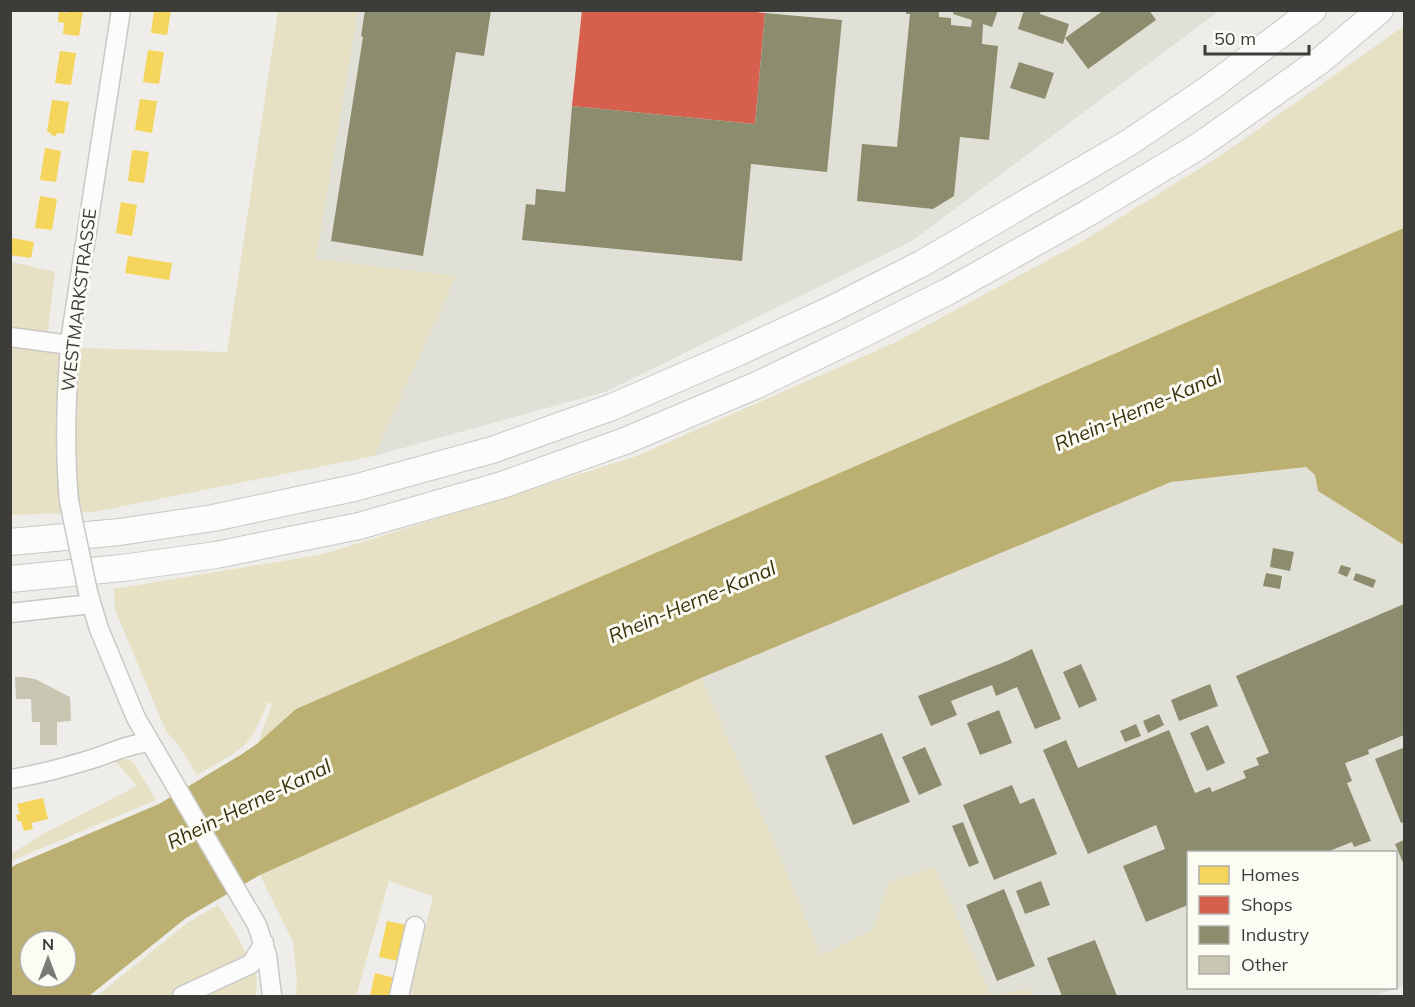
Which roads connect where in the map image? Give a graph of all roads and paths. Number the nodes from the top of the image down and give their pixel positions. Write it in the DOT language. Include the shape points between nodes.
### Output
graph roads {
  1 [pos="121,10"];
  2 [pos="1313,10"];
  3 [pos="1380,10"];
  4 [pos="10,337"];
  5 [pos="70,345"];
  6 [pos="10,542"];
  7 [pos="10,579"];
  8 [pos="89,598"];
  9 [pos="10,613"];
  10 [pos="150,742"];
  11 [pos="10,779"];
  12 [pos="415,927"];
  13 [pos="264,942"];
  14 [pos="182,996"];
  15 [pos="272,996"];
  16 [pos="399,996"];
  1 -- 5 [label="street, WESTMARKSTRASSE"];
  2 -- 6 [label="highway" via="1130,142 921,264 750,347 612,407 492,450 354,488 201,520"];
  3 -- 7 [label="highway" via="1321,60 1199,146 1088,213 950,291 855,338 625,441 502,485 359,526 216,555"];
  4 -- 5 [label="street"];
  5 -- 8 [label="street, WESTMARKSTRASSE, bridge" via="66,410 68,493"];
  8 -- 9 [label="street"];
  8 -- 10 [label="street, WESTMARKSTRASSE" via="113,666"];
  10 -- 11 [label="street"];
  10 -- 13 [label="street, WESTMARKSTRASSE"];
  12 -- 16 [label="street"];
  13 -- 14 [label="street" via="251,964"];
  13 -- 15 [label="street, WESTMARKSTRASSE"];
}
